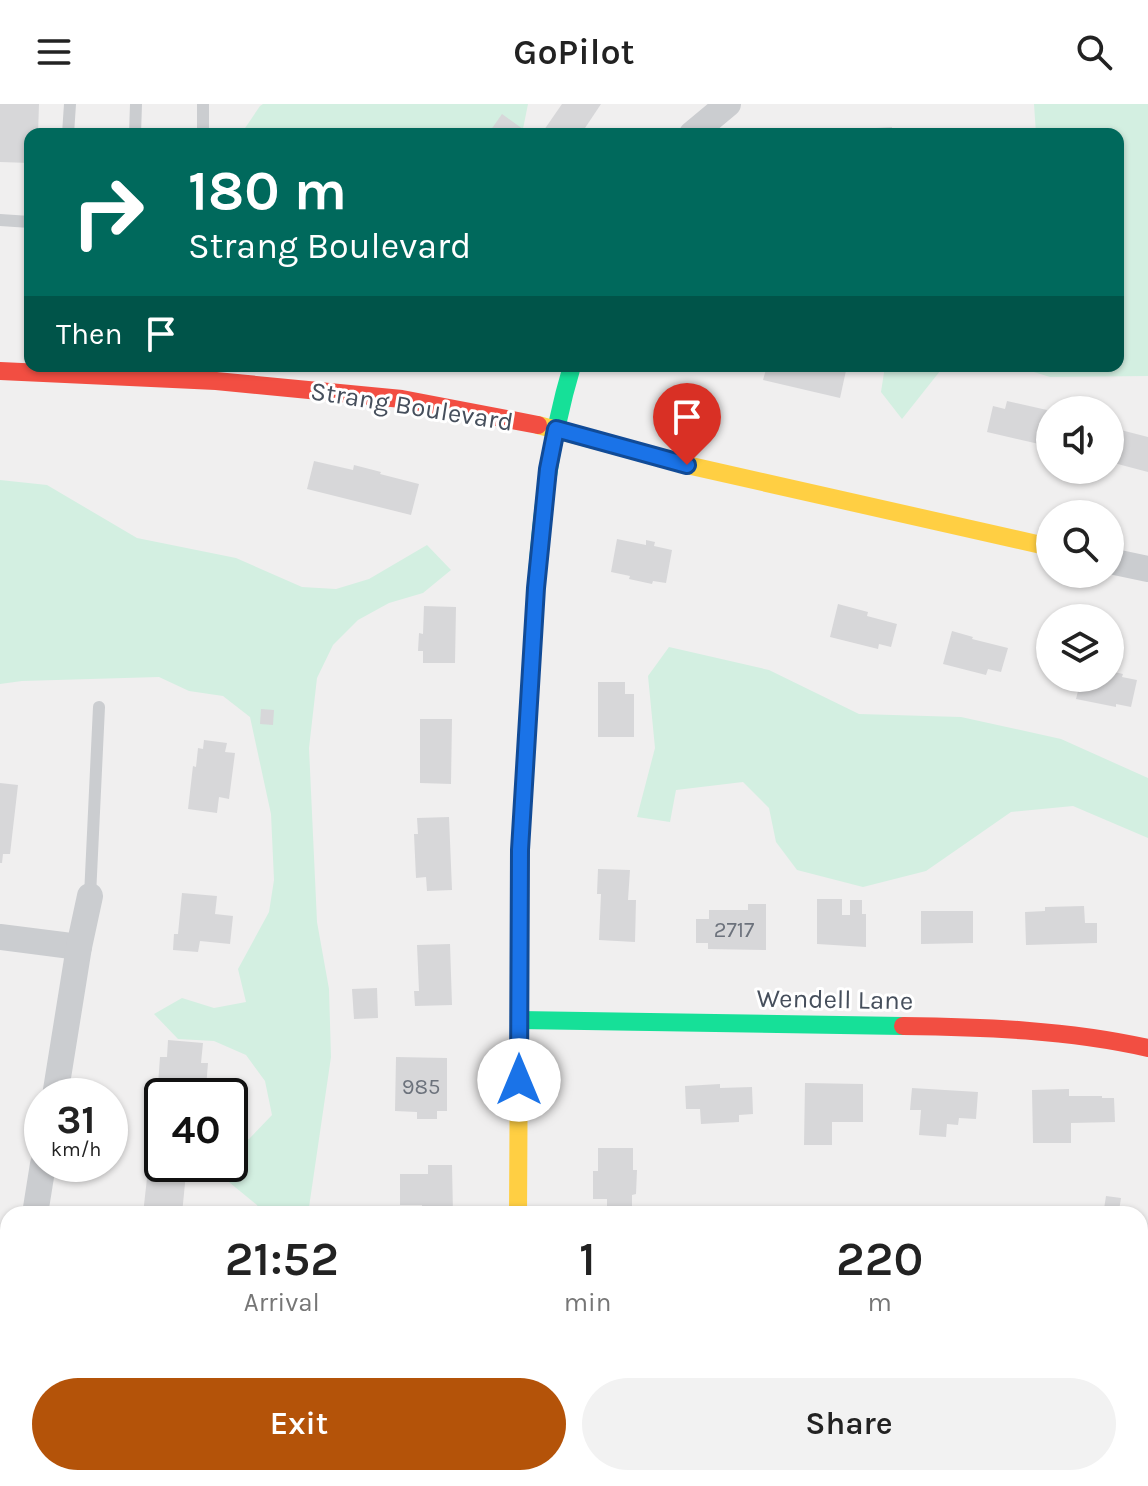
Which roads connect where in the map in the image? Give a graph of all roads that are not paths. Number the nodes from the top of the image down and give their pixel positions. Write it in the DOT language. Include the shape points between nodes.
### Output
graph roads {
  1 [pos="70,104"];
  2 [pos="136,104"];
  3 [pos="203,104"];
  4 [pos="728,104"];
  5 [pos="68,128"];
  6 [pos="135,128"];
  7 [pos="203,128"];
  8 [pos="699,128"];
  9 [pos="0,220"];
  10 [pos="24,222"];
  11 [pos="0,371"];
  12 [pos="24,371"];
  13 [pos="77,372"];
  14 [pos="570,372"];
  15 [pos="230,374"];
  16 [pos="556,429"];
  17 [pos="1036,544"];
  18 [pos="1124,564"];
  19 [pos="1148,569"];
  20 [pos="99,707"];
  21 [pos="90,896"];
  22 [pos="0,937"];
  23 [pos="79,947"];
  24 [pos="519,1020"];
  25 [pos="1148,1048"];
  26 [pos="58,1078"];
  27 [pos="40,1182"];
  28 [pos="36,1206"];
  29 [pos="518,1206"];
  1 -- 5 [label="lane"];
  2 -- 6 [label="lane"];
  3 -- 7 [label="lane"];
  4 -- 8 [label="street"];
  9 -- 10 [label="lane"];
  11 -- 12 [label="street, Strang Boulevard"];
  13 -- 15 [label="street, Strang Boulevard"];
  14 -- 16 [label="street"];
  15 -- 16 [label="street, Strang Boulevard"];
  16 -- 17 [label="street, Strang Boulevard" via="687,465"];
  16 -- 24 [label="street" via="534,619 520,850"];
  18 -- 19 [label="street"];
  20 -- 21 [label="lane"];
  21 -- 23 [label="street"];
  22 -- 23 [label="street"];
  23 -- 26 [label="street"];
  24 -- 25 [label="street, Wendell Lane" via="977,1027 1103,1038"];
  24 -- 29 [label="street"];
  27 -- 28 [label="street"];
}
